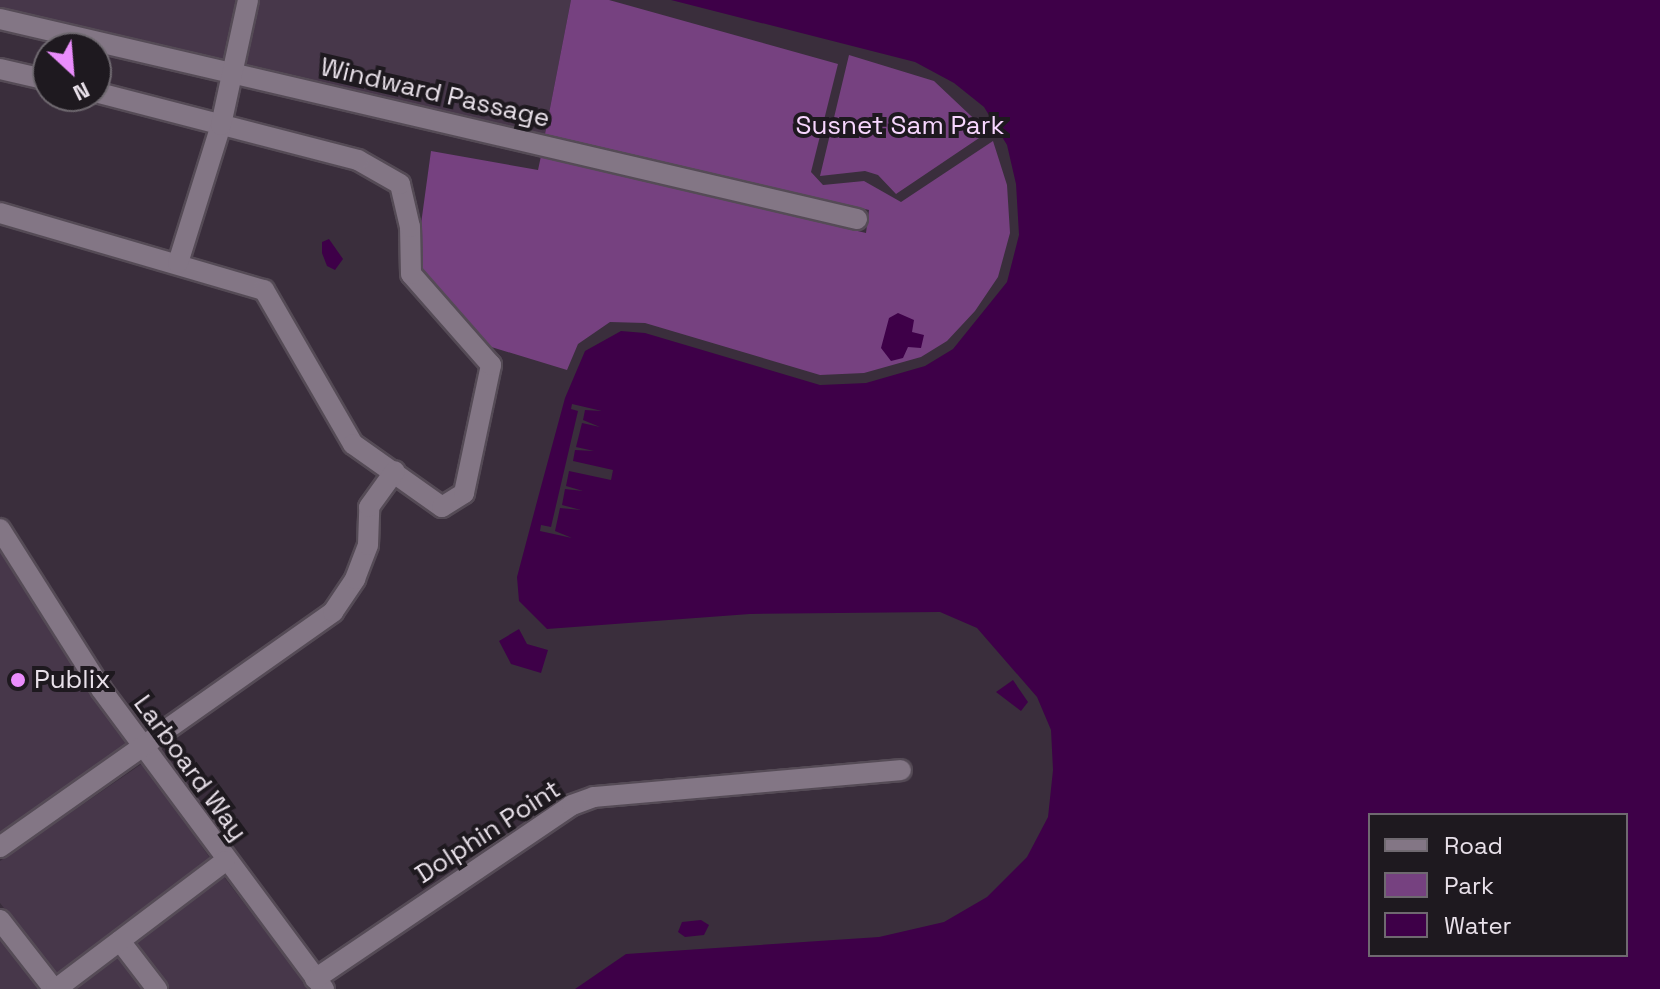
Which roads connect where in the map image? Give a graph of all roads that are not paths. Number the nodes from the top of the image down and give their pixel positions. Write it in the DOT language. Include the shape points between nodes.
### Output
graph roads {
  1 [pos="248,0"];
  2 [pos="0,19"];
  3 [pos="0,69"];
  4 [pos="233,72"];
  5 [pos="32,76"];
  6 [pos="112,96"];
  7 [pos="221,125"];
  8 [pos="0,213"];
  9 [pos="857,219"];
  10 [pos="178,263"];
  11 [pos="395,471"];
  12 [pos="0,529"];
  13 [pos="145,748"];
  14 [pos="901,770"];
  15 [pos="0,847"];
  16 [pos="225,861"];
  17 [pos="0,920"];
  18 [pos="120,941"];
  19 [pos="320,984"];
  20 [pos="55,989"];
  21 [pos="157,989"];
  1 -- 4 [label="street"];
  2 -- 4 [label="street, Windward Passage"];
  3 -- 5 [label="street"];
  4 -- 7 [label="street"];
  4 -- 9 [label="street, Windward Passage"];
  6 -- 7 [label="street"];
  7 -- 10 [label="street"];
  7 -- 11 [label="street" via="358,160 400,184 410,227 411,274 491,365 464,493 442,507"];
  8 -- 10 [label="street"];
  10 -- 11 [label="street" via="264,290 353,444"];
  11 -- 13 [label="street" via="369,507 368,545 355,579 333,612"];
  12 -- 13 [label="street, Larboard Way"];
  13 -- 15 [label="street"];
  13 -- 16 [label="street, Larboard Way"];
  14 -- 19 [label="street, Dolphin Point" via="594,797 572,805"];
  16 -- 18 [label="street"];
  16 -- 19 [label="street, Larboard Way"];
  17 -- 20 [label="street"];
  18 -- 20 [label="street"];
  18 -- 21 [label="street"];
}
